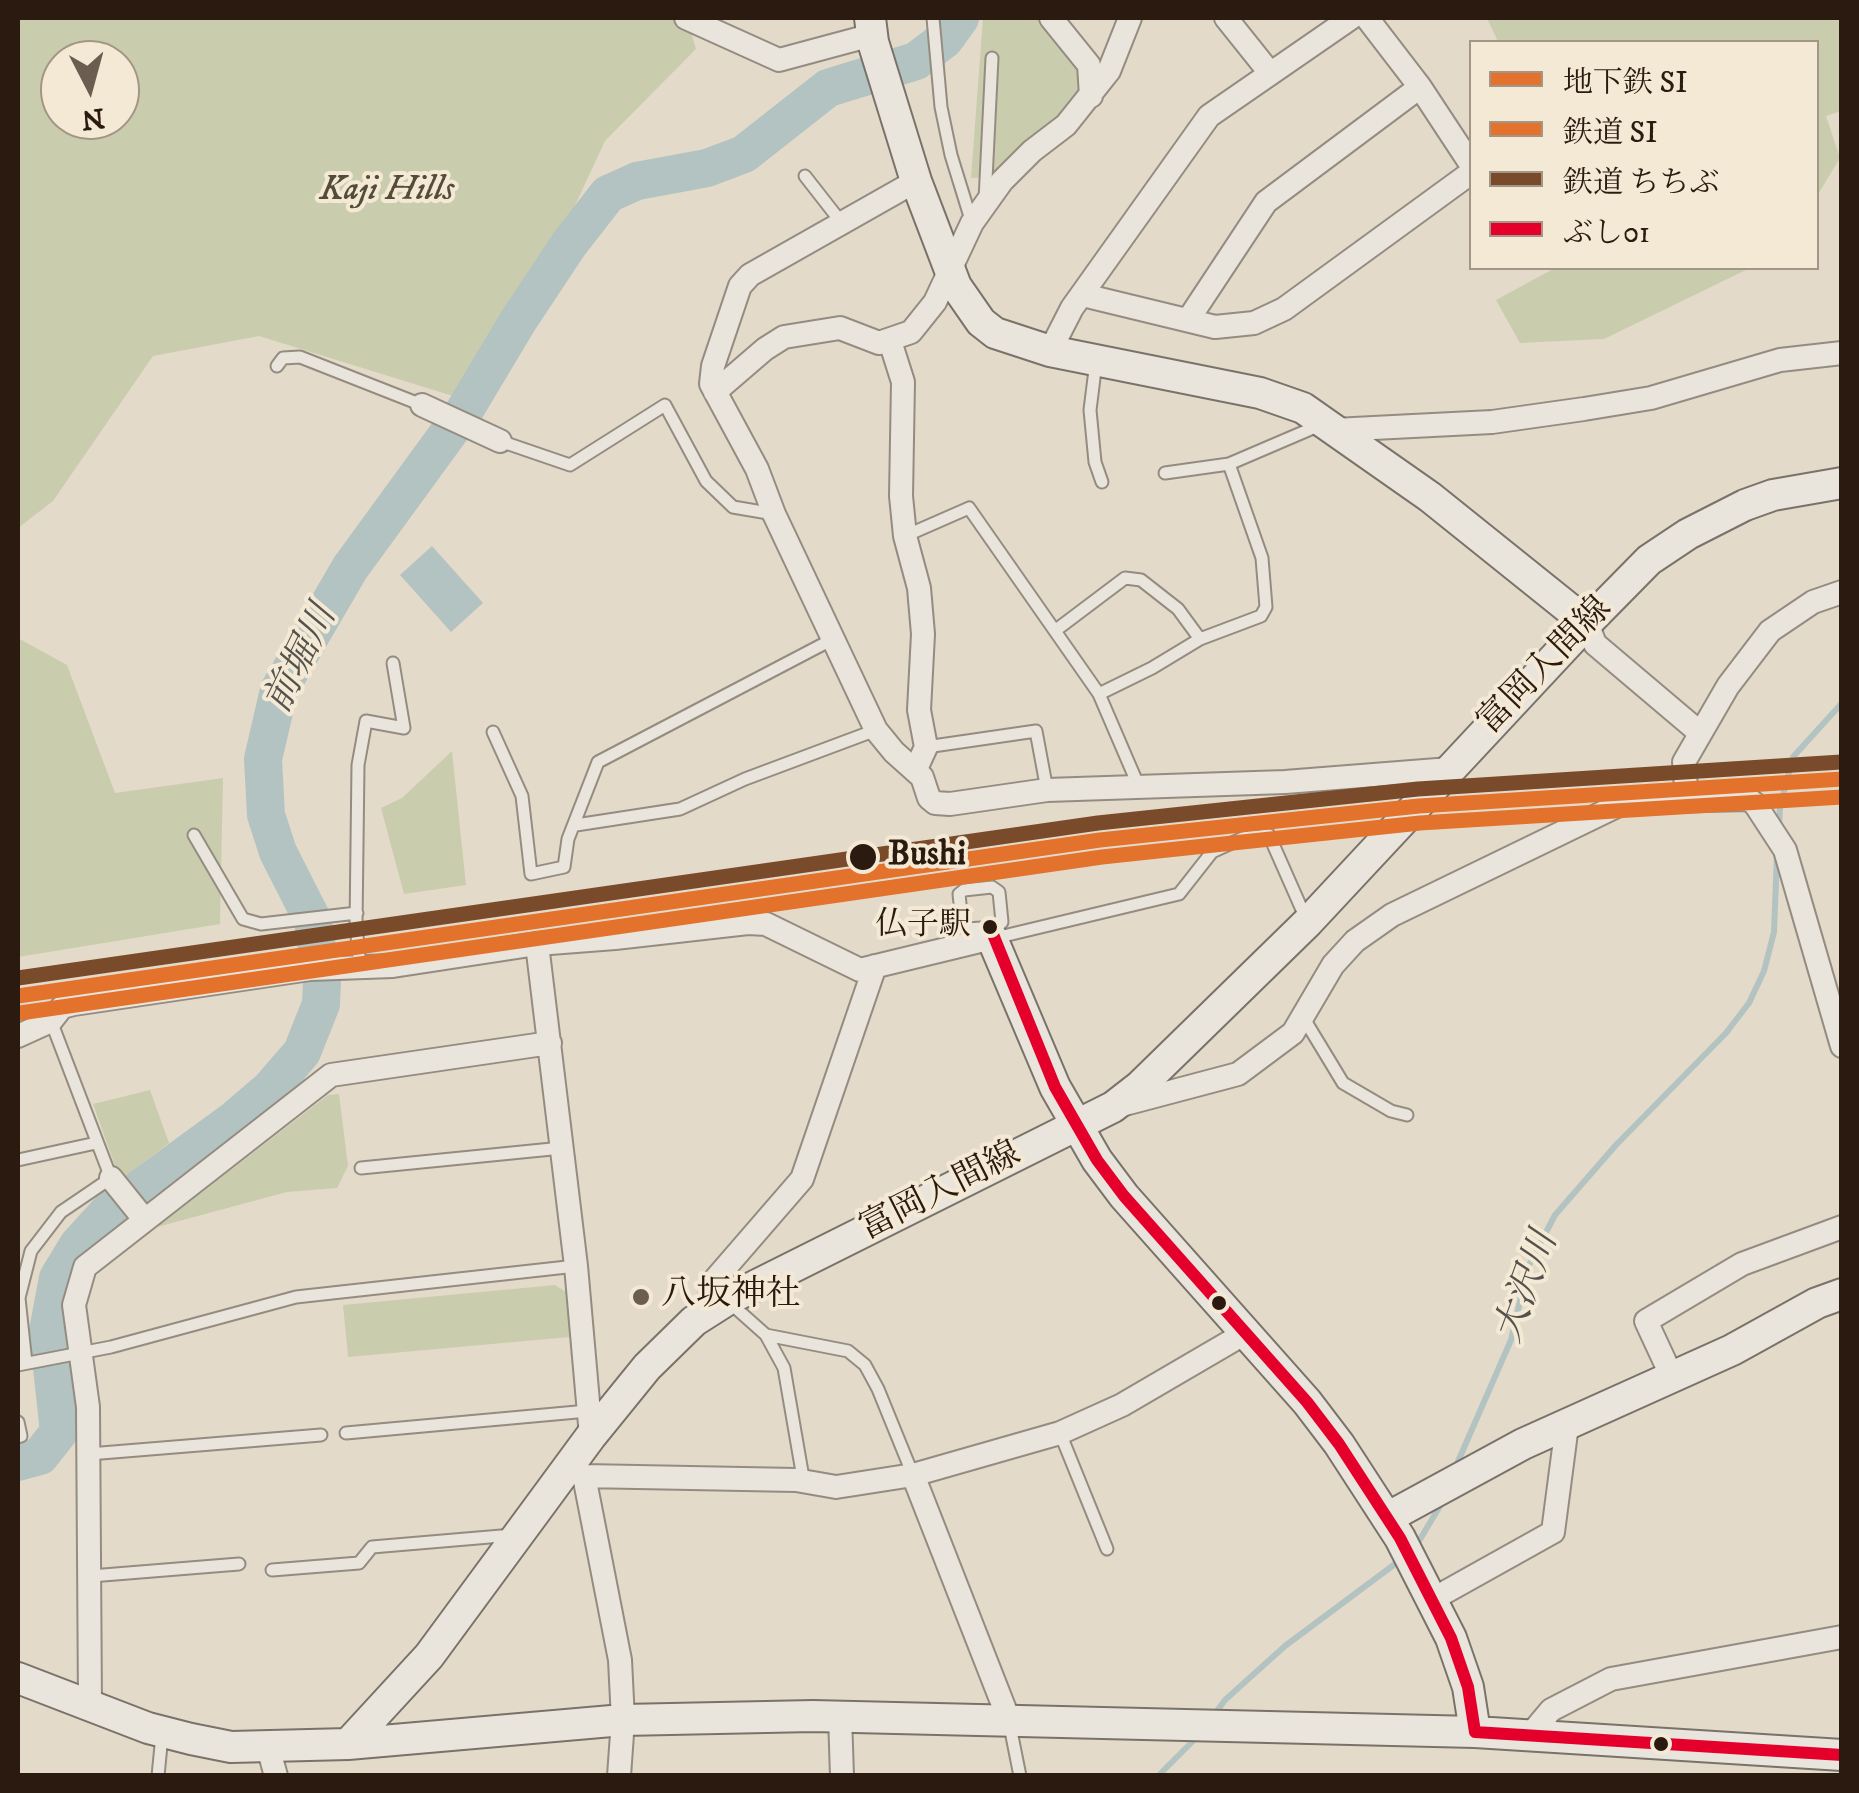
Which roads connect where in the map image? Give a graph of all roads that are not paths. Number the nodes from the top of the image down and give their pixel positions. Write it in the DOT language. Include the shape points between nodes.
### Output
graph roads {
  1 [pos="686,18"];
  2 [pos="933,18"];
  3 [pos="1052,18"];
  4 [pos="1130,18"];
  5 [pos="1226,18"];
  6 [pos="1352,18"];
  7 [pos="1368,18"];
  8 [pos="872,32"];
  9 [pos="992,58"];
  10 [pos="1270,73"];
  11 [pos="1420,87"];
  12 [pos="1090,96"];
  13 [pos="1469,164"];
  14 [pos="1469,171"];
  15 [pos="805,176"];
  16 [pos="916,181"];
  17 [pos="978,213"];
  18 [pos="841,222"];
  19 [pos="950,272"];
  20 [pos="1083,295"];
  21 [pos="1188,320"];
  22 [pos="890,341"];
  23 [pos="1050,350"];
  24 [pos="1842,353"];
  25 [pos="1096,362"];
  26 [pos="277,366"];
  27 [pos="715,392"];
  28 [pos="422,404"];
  29 [pos="1329,427"];
  30 [pos="500,441"];
  31 [pos="1229,464"];
  32 [pos="1164,473"];
  33 [pos="1102,482"];
  34 [pos="1842,483"];
  35 [pos="774,514"];
  36 [pos="905,536"];
  37 [pos="1842,592"];
  38 [pos="1587,623"];
  39 [pos="1056,630"];
  40 [pos="833,639"];
  41 [pos="1200,639"];
  42 [pos="393,663"];
  43 [pos="1099,694"];
  44 [pos="876,730"];
  45 [pos="493,732"];
  46 [pos="1699,732"];
  47 [pos="926,747"];
  48 [pos="1450,769"];
  49 [pos="915,771"];
  50 [pos="1139,787"];
  51 [pos="1046,790"];
  52 [pos="1686,800"];
  53 [pos="576,825"];
  54 [pos="194,835"];
  55 [pos="356,913"];
  56 [pos="1308,922"];
  57 [pos="991,933"];
  58 [pos="538,944"];
  59 [pos="360,966"];
  60 [pos="875,966"];
  61 [pos="1303,1017"];
  62 [pos="50,1021"];
  63 [pos="18,1036"];
  64 [pos="550,1043"];
  65 [pos="1842,1046"];
  66 [pos="1113,1107"];
  67 [pos="1407,1115"];
  68 [pos="1075,1126"];
  69 [pos="96,1143"];
  70 [pos="562,1148"];
  71 [pos="18,1160"];
  72 [pos="362,1168"];
  73 [pos="110,1178"];
  74 [pos="144,1220"];
  75 [pos="1842,1227"];
  76 [pos="24,1252"];
  77 [pos="576,1266"];
  78 [pos="1842,1294"];
  79 [pos="718,1305"];
  80 [pos="1247,1332"];
  81 [pos="766,1335"];
  82 [pos="76,1355"];
  83 [pos="28,1363"];
  84 [pos="1672,1377"];
  85 [pos="18,1422"];
  86 [pos="589,1423"];
  87 [pos="1567,1424"];
  88 [pos="1060,1432"];
  89 [pos="346,1433"];
  90 [pos="320,1435"];
  91 [pos="18,1437"];
  92 [pos="88,1454"];
  93 [pos="574,1472"];
  94 [pos="913,1475"];
  95 [pos="796,1480"];
  96 [pos="1393,1528"];
  97 [pos="518,1534"];
  98 [pos="1108,1549"];
  99 [pos="239,1564"];
  100 [pos="272,1570"];
  101 [pos="91,1576"];
  102 [pos="1426,1586"];
  103 [pos="1842,1638"];
  104 [pos="18,1678"];
  105 [pos="90,1706"];
  106 [pos="840,1716"];
  107 [pos="624,1720"];
  108 [pos="1008,1720"];
  109 [pos="1474,1732"];
  110 [pos="162,1734"];
  111 [pos="1530,1735"];
  112 [pos="348,1744"];
  113 [pos="1842,1755"];
  114 [pos="272,1761"];
  115 [pos="158,1776"];
  116 [pos="618,1776"];
  117 [pos="842,1776"];
  118 [pos="1020,1776"];
  1 -- 8 [label="street" via="779,60"];
  2 -- 17 [label="lane" via="951,155"];
  3 -- 12 [label="street" via="1089,65"];
  4 -- 12 [label="street" via="1109,71"];
  5 -- 10 [label="street"];
  6 -- 10 [label="street"];
  7 -- 11 [label="street"];
  8 -- 16 [label="street"];
  9 -- 17 [label="lane"];
  10 -- 20 [label="street" via="1209,116"];
  11 -- 13 [label="street"];
  11 -- 21 [label="street" via="1266,202"];
  12 -- 17 [label="street"];
  14 -- 21 [label="street" via="1284,309 1254,323 1215,327"];
  15 -- 18 [label="lane"];
  16 -- 18 [label="street"];
  16 -- 19 [label="street"];
  17 -- 19 [label="street"];
  18 -- 27 [label="street" via="740,286 713,366"];
  19 -- 22 [label="street" via="911,332"];
  19 -- 23 [label="street" via="995,333"];
  20 -- 21 [label="street"];
  20 -- 23 [label="street"];
  22 -- 27 [label="street" via="868,341 840,328 800,332 765,349"];
  22 -- 36 [label="street" via="903,382"];
  23 -- 25 [label="street"];
  24 -- 29 [label="street" via="1780,360 1651,398 1584,409 1492,422"];
  25 -- 29 [label="street" via="1260,394 1303,408"];
  25 -- 33 [label="lane" via="1090,410"];
  26 -- 28 [label="lane" via="283,358 300,357"];
  27 -- 35 [label="street"];
  28 -- 30 [label="street"];
  29 -- 31 [label="lane"];
  29 -- 38 [label="street" via="1430,497"];
  30 -- 35 [label="lane" via="570,465 665,404 706,481 733,507"];
  31 -- 32 [label="lane"];
  31 -- 41 [label="lane" via="1258,543 1266,606 1262,616"];
  34 -- 38 [label="street, 富岡入間線" via="1773,495 1701,526 1650,560"];
  35 -- 40 [label="street"];
  36 -- 39 [label="lane" via="969,508"];
  36 -- 47 [label="street" via="922,614 919,710"];
  37 -- 46 [label="street" via="1770,630"];
  38 -- 46 [label="street" via="1595,644"];
  38 -- 48 [label="street, 富岡入間線"];
  39 -- 41 [label="lane" via="1124,578 1140,580 1178,609"];
  39 -- 43 [label="lane"];
  40 -- 44 [label="street"];
  40 -- 53 [label="lane" via="598,762"];
  41 -- 43 [label="lane"];
  42 -- 55 [label="lane" via="404,728 366,721 358,764"];
  43 -- 50 [label="lane"];
  44 -- 49 [label="street"];
  44 -- 53 [label="lane" via="680,810"];
  45 -- 53 [label="lane" via="522,796 531,874 564,867"];
  46 -- 52 [label="street" via="1684,762"];
  47 -- 49 [label="street"];
  47 -- 51 [label="lane" via="1036,731"];
  48 -- 50 [label="street"];
  48 -- 56 [label="street, 富岡入間線"];
  49 -- 51 [label="street" via="936,803"];
  50 -- 51 [label="street"];
  52 -- 61 [label="street" via="1626,802 1392,915 1333,965"];
  52 -- 65 [label="street" via="1748,798 1764,813 1785,850"];
  54 -- 55 [label="lane" via="243,919 261,924"];
  55 -- 59 [label="lane"];
  56 -- 57 [label="lane" via="1270,835 1245,837 1212,852 1179,894"];
  56 -- 66 [label="street, 富岡入間線"];
  57 -- 57 [label="lane" via="963,927 961,892 998,890 1002,922"];
  57 -- 60 [label="street"];
  57 -- 68 [label="street"];
  58 -- 59 [label="street"];
  58 -- 60 [label="street" via="766,924 860,970"];
  58 -- 64 [label="street"];
  59 -- 62 [label="street" via="74,1004"];
  60 -- 79 [label="street" via="802,1179 712,1282"];
  61 -- 66 [label="street" via="1293,1033 1238,1074"];
  61 -- 67 [label="lane" via="1343,1083"];
  62 -- 63 [label="street"];
  62 -- 69 [label="lane"];
  64 -- 70 [label="street"];
  64 -- 74 [label="street" via="331,1075"];
  66 -- 68 [label="street, 富岡入間線"];
  68 -- 79 [label="street, 富岡入間線"];
  68 -- 80 [label="street" via="1124,1196"];
  69 -- 71 [label="lane"];
  69 -- 73 [label="lane"];
  70 -- 72 [label="lane"];
  70 -- 77 [label="street"];
  73 -- 74 [label="street"];
  73 -- 76 [label="lane" via="61,1212"];
  74 -- 82 [label="street" via="85,1267 74,1306"];
  75 -- 84 [label="street" via="1742,1264 1646,1321"];
  76 -- 83 [label="lane" via="19,1298"];
  77 -- 82 [label="lane" via="296,1297"];
  77 -- 86 [label="street"];
  78 -- 84 [label="street"];
  79 -- 81 [label="lane"];
  79 -- 86 [label="street, 富岡入間線"];
  80 -- 88 [label="street" via="1122,1405"];
  80 -- 96 [label="street" via="1328,1430"];
  81 -- 94 [label="lane" via="848,1351 865,1365"];
  81 -- 95 [label="lane" via="784,1368 802,1472"];
  82 -- 83 [label="lane"];
  82 -- 92 [label="street" via="88,1407"];
  84 -- 87 [label="street"];
  85 -- 91 [label="lane"];
  86 -- 89 [label="lane"];
  86 -- 93 [label="street, 富岡入間線"];
  87 -- 96 [label="street" via="1523,1444"];
  87 -- 102 [label="street" via="1553,1532"];
  88 -- 94 [label="street"];
  88 -- 98 [label="lane"];
  90 -- 92 [label="lane"];
  92 -- 101 [label="street"];
  93 -- 95 [label="street"];
  93 -- 97 [label="street, 富岡入間線"];
  93 -- 107 [label="street" via="620,1660"];
  94 -- 95 [label="street" via="836,1488"];
  94 -- 108 [label="street"];
  96 -- 102 [label="street"];
  97 -- 100 [label="lane" via="372,1548 358,1563"];
  97 -- 112 [label="street, 富岡入間線" via="430,1656"];
  99 -- 101 [label="lane"];
  101 -- 105 [label="street"];
  102 -- 109 [label="street" via="1468,1687"];
  103 -- 111 [label="street" via="1612,1679 1551,1710"];
  104 -- 105 [label="street"];
  105 -- 110 [label="street"];
  106 -- 107 [label="street"];
  106 -- 108 [label="street"];
  106 -- 117 [label="street"];
  107 -- 112 [label="street"];
  107 -- 116 [label="street"];
  108 -- 109 [label="street"];
  108 -- 118 [label="lane"];
  109 -- 111 [label="street"];
  110 -- 114 [label="street"];
  110 -- 115 [label="lane"];
  111 -- 113 [label="street"];
  112 -- 114 [label="street"];
}
